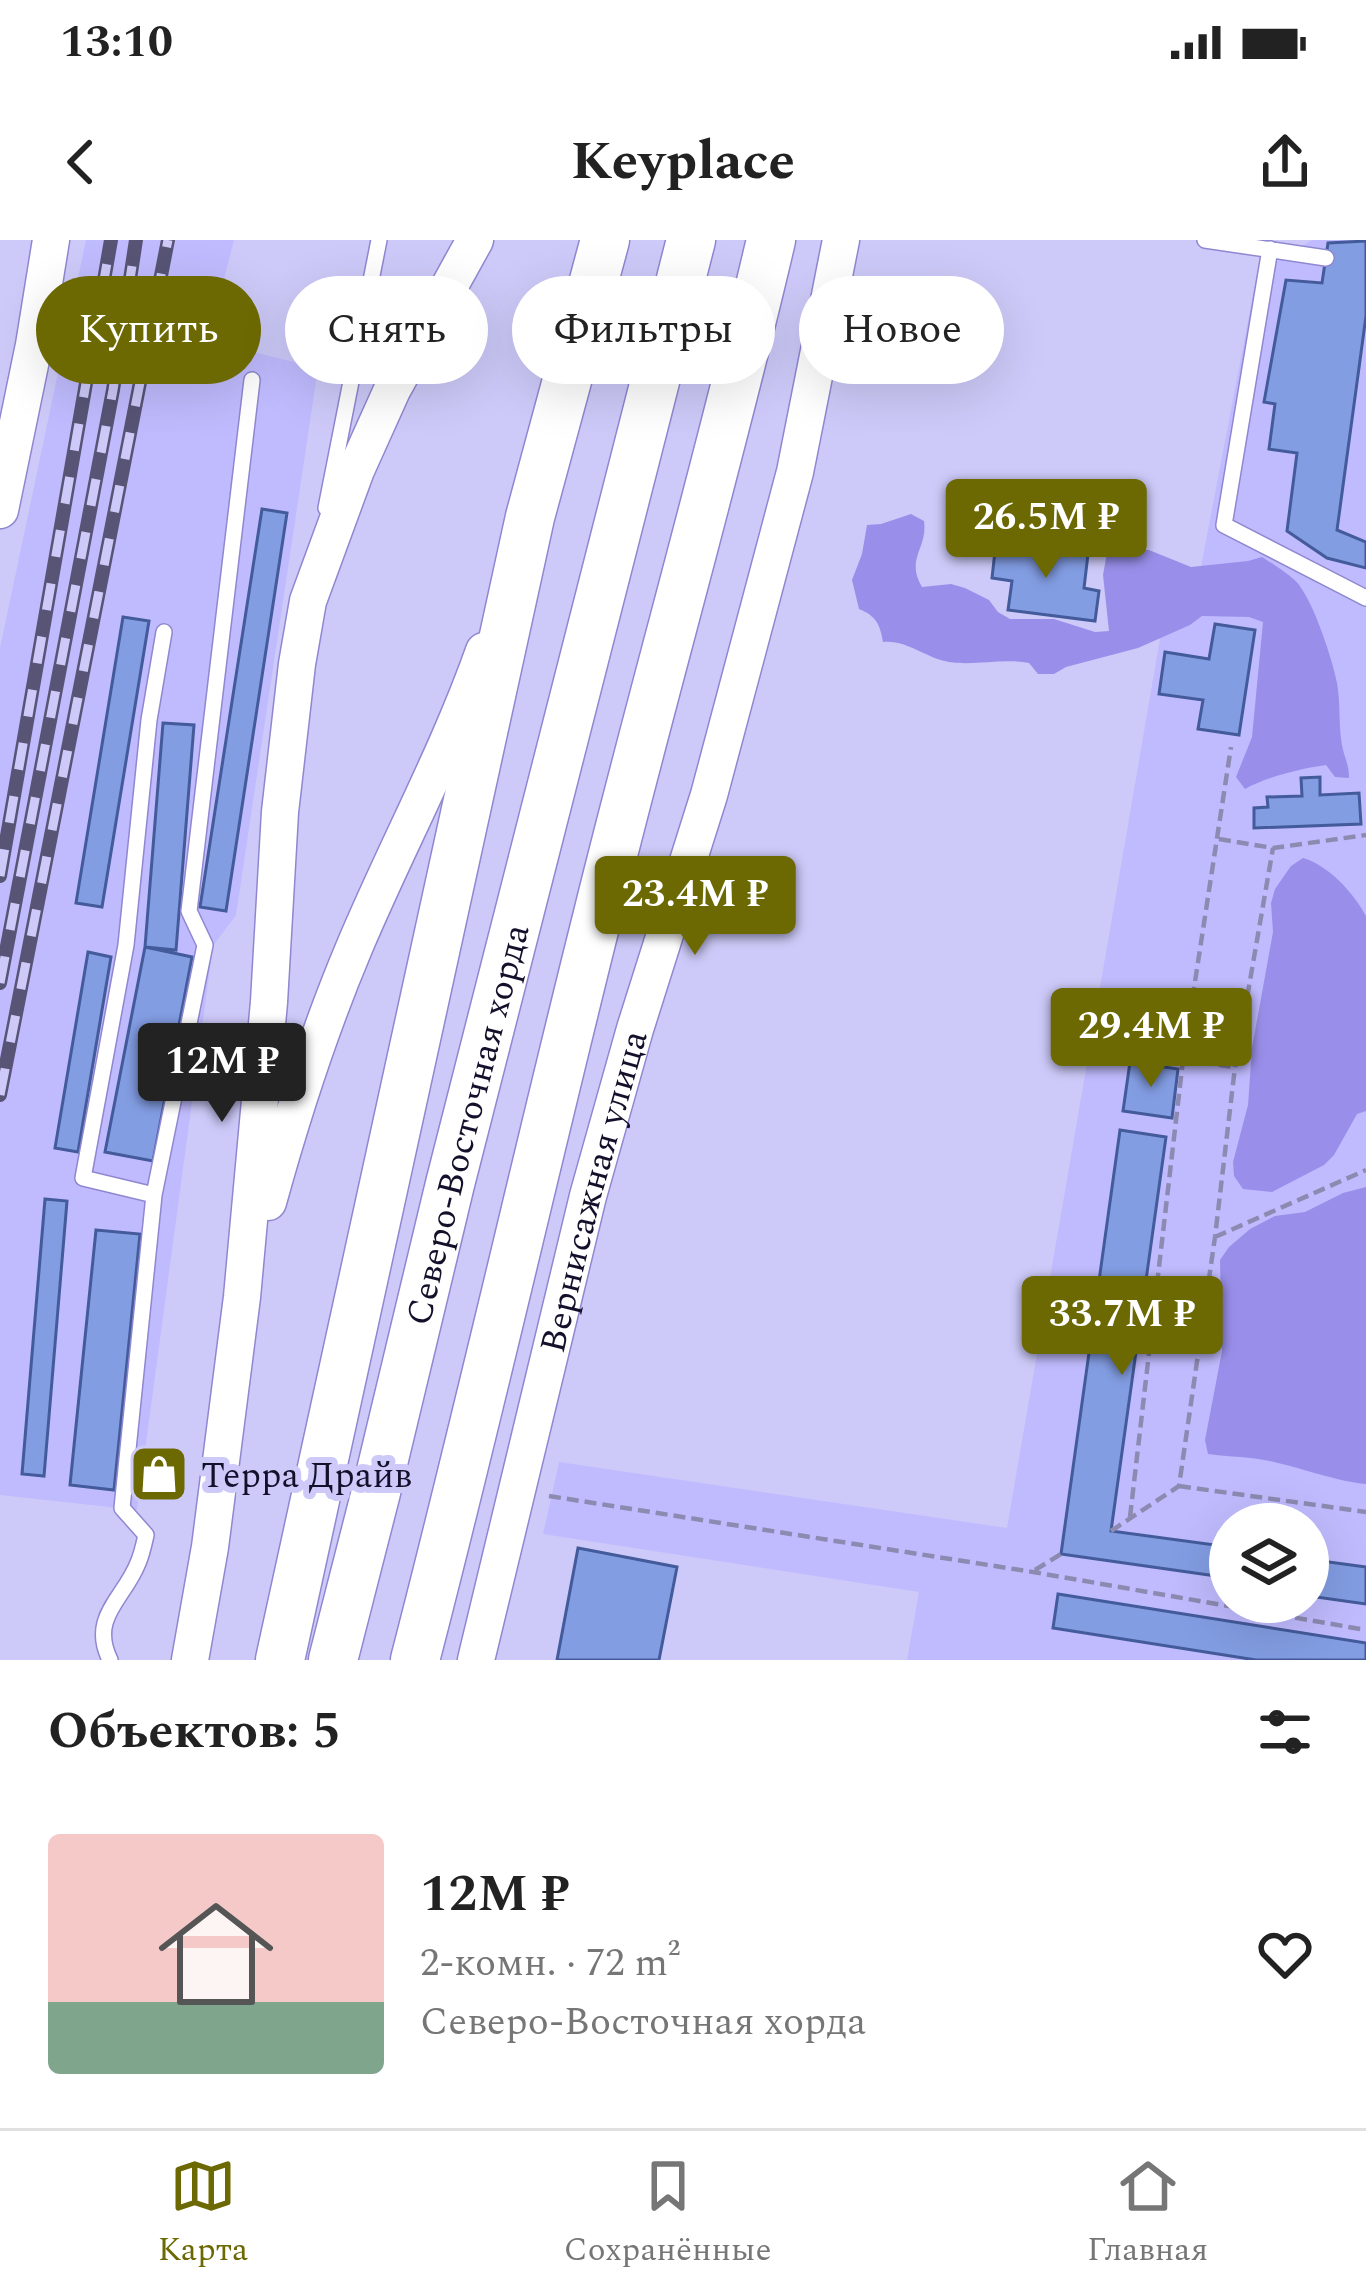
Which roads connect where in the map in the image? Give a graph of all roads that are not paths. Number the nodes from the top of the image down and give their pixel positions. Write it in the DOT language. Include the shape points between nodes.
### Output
graph roads {
  1 [pos="51,240"];
  2 [pos="379,240"];
  3 [pos="475,240"];
  4 [pos="605,240"];
  5 [pos="691,240"];
  6 [pos="771,240"];
  7 [pos="783,240"];
  8 [pos="841,240"];
  9 [pos="1205,240"];
  10 [pos="1270,249"];
  11 [pos="1326,258"];
  12 [pos="763,276"];
  13 [pos="771,276"];
  14 [pos="252,384"];
  15 [pos="737,384"];
  16 [pos="0,510"];
  17 [pos="530,517"];
  18 [pos="1366,598"];
  19 [pos="308,601"];
  20 [pos="164,632"];
  21 [pos="154,1195"];
  22 [pos="242,1298"];
  23 [pos="110,1660"];
  24 [pos="190,1660"];
  25 [pos="280,1660"];
  26 [pos="333,1660"];
  27 [pos="415,1660"];
  28 [pos="476,1660"];
  1 -- 16 [label="street"];
  2 -- 19 [label="lane"];
  3 -- 19 [label="street" via="392,390"];
  4 -- 17 [label="main road"];
  5 -- 26 [label="main road, Северо-Восточная хорда"];
  6 -- 12 [label="main road"];
  7 -- 13 [label="main road"];
  8 -- 28 [label="street, Вернисажная улица" via="795,472 710,795 588,1196"];
  9 -- 10 [label="lane"];
  10 -- 11 [label="lane"];
  10 -- 18 [label="lane" via="1224,525"];
  14 -- 21 [label="lane" via="189,911 205,945"];
  15 -- 27 [label="main road"];
  17 -- 22 [label="street" via="478,669 317,1042"];
  17 -- 25 [label="main road"];
  19 -- 22 [label="street" via="280,812"];
  20 -- 21 [label="lane" via="126,945 83,1178"];
  21 -- 23 [label="lane" via="122,1508 146,1534 138,1566 107,1614 102,1637"];
  22 -- 24 [label="street"];
}
